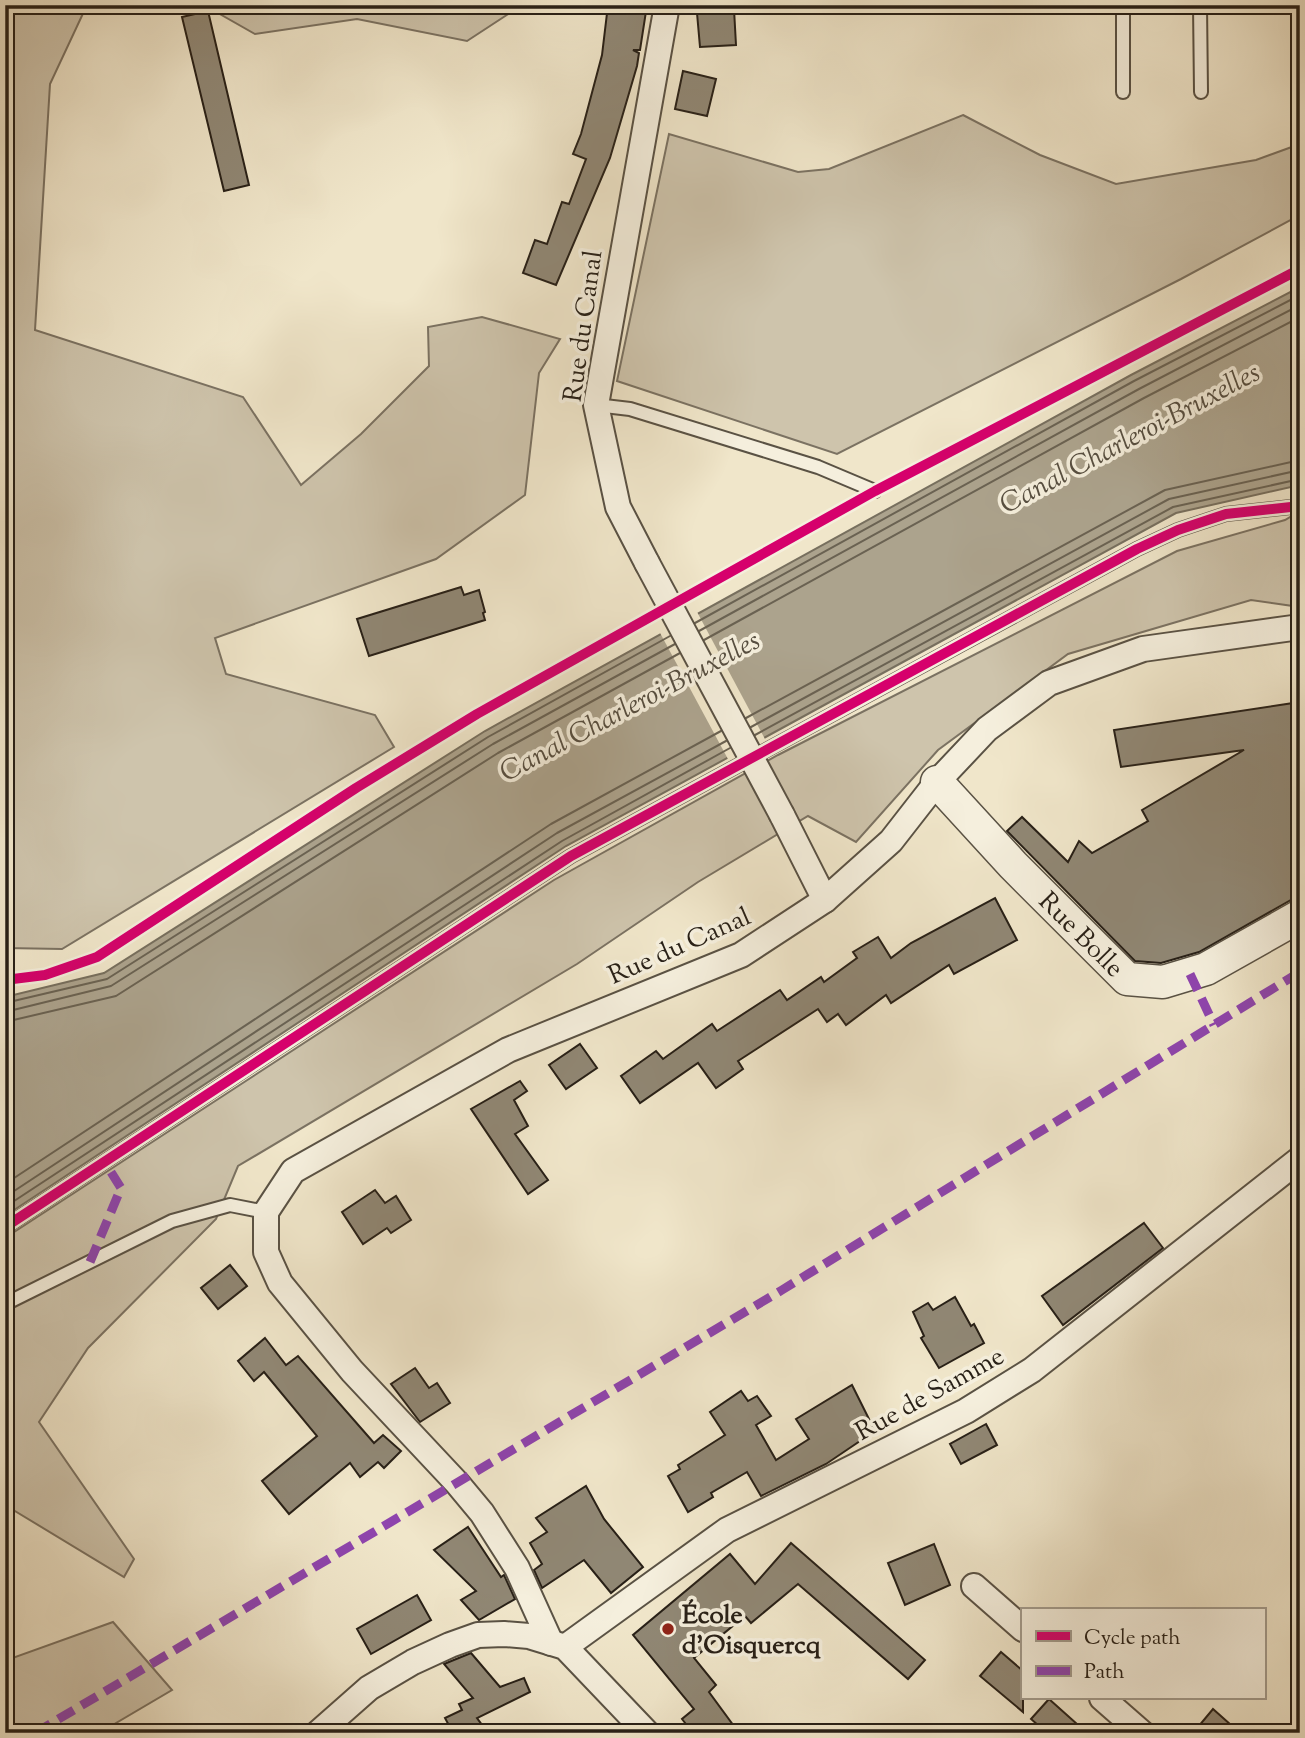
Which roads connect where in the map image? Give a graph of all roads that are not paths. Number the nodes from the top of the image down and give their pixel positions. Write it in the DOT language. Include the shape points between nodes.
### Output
graph roads {
  1 [pos="667,5"];
  2 [pos="1123,5"];
  3 [pos="1200,5"];
  4 [pos="1123,92"];
  5 [pos="1200,92"];
  6 [pos="596,404"];
  7 [pos="875,491"];
  8 [pos="1300,506"];
  9 [pos="1300,627"];
  10 [pos="937,782"];
  11 [pos="825,900"];
  12 [pos="1300,916"];
  13 [pos="1300,1159"];
  14 [pos="266,1212"];
  15 [pos="5,1227"];
  16 [pos="5,1304"];
  17 [pos="974,1586"];
  18 [pos="1021,1627"];
  19 [pos="558,1645"];
  20 [pos="1104,1700"];
  21 [pos="318,1733"];
  22 [pos="647,1733"];
  23 [pos="1142,1733"];
  1 -- 6 [label="street, Rue du Canal"];
  2 -- 4 [label="lane"];
  3 -- 5 [label="lane"];
  6 -- 7 [label="lane" via="630,409 818,467"];
  6 -- 11 [label="street, Rue du Canal, bridge" via="618,507"];
  8 -- 15 [label="lane" via="1226,514 1137,549 571,856"];
  9 -- 10 [label="street" via="1143,649 1049,683 987,729"];
  10 -- 11 [label="street" via="891,841"];
  10 -- 12 [label="street, Rue Bolle" via="1127,979 1163,982 1206,969"];
  11 -- 14 [label="street, Rue du Canal" via="741,955 508,1050 293,1171"];
  13 -- 19 [label="street, Rue de Samme" via="1032,1370 955,1417 727,1530"];
  14 -- 16 [label="lane" via="230,1205 172,1221"];
  14 -- 19 [label="street" via="266,1252 280,1283 352,1371 482,1513"];
  17 -- 18 [label="street"];
  19 -- 21 [label="street" via="504,1634 450,1645 369,1688"];
  19 -- 22 [label="street"];
  20 -- 23 [label="street"];
}
